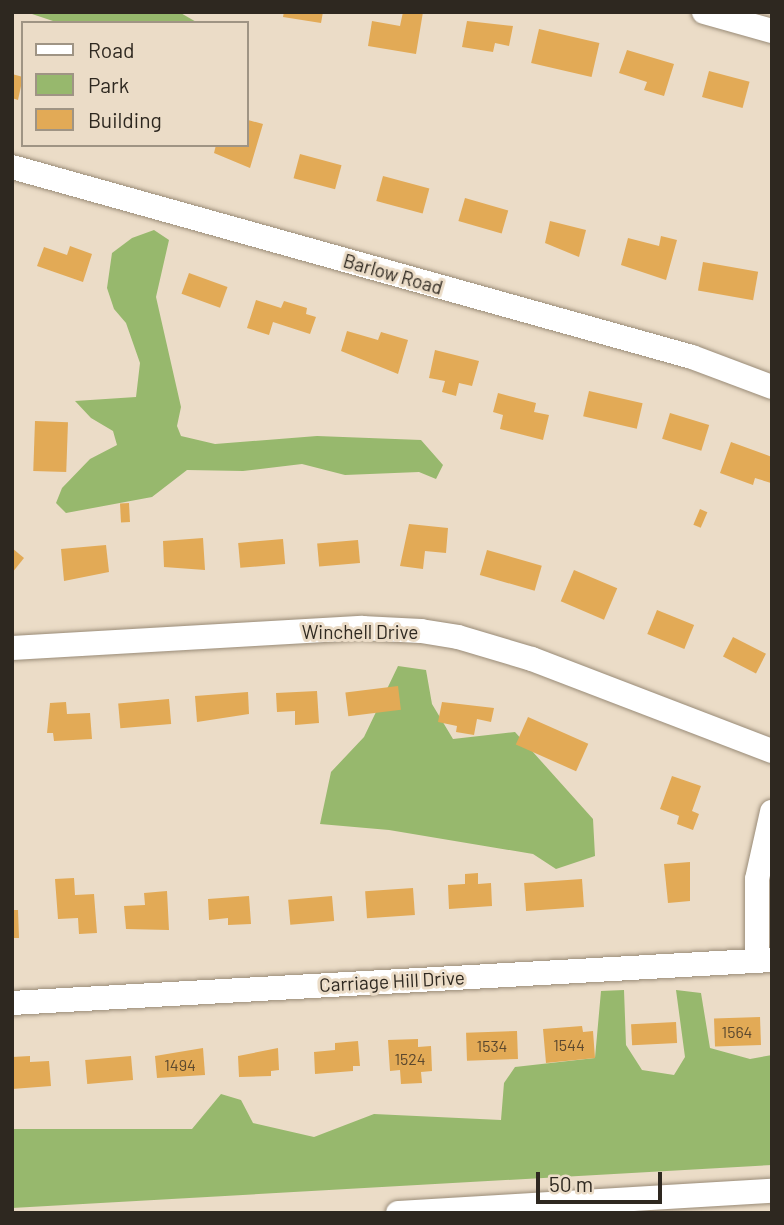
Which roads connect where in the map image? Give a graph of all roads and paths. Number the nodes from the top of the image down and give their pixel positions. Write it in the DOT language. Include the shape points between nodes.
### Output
graph roads {
  1 [pos="704,12"];
  2 [pos="772,31"];
  3 [pos="12,167"];
  4 [pos="772,387"];
  5 [pos="12,648"];
  6 [pos="772,751"];
  7 [pos="772,812"];
  8 [pos="765,960"];
  9 [pos="12,1003"];
  10 [pos="772,1191"];
  11 [pos="734,1203"];
  12 [pos="412,1212"];
  1 -- 2 [label="street"];
  3 -- 4 [label="street, Barlow Road" via="692,357"];
  5 -- 6 [label="street, Winchell Drive" via="362,628 421,631 532,659"];
  7 -- 8 [label="street" via="757,878"];
  8 -- 9 [label="street, Carriage Hill Drive"];
  10 -- 11 [label="street"];
  11 -- 12 [label="street"];
}
